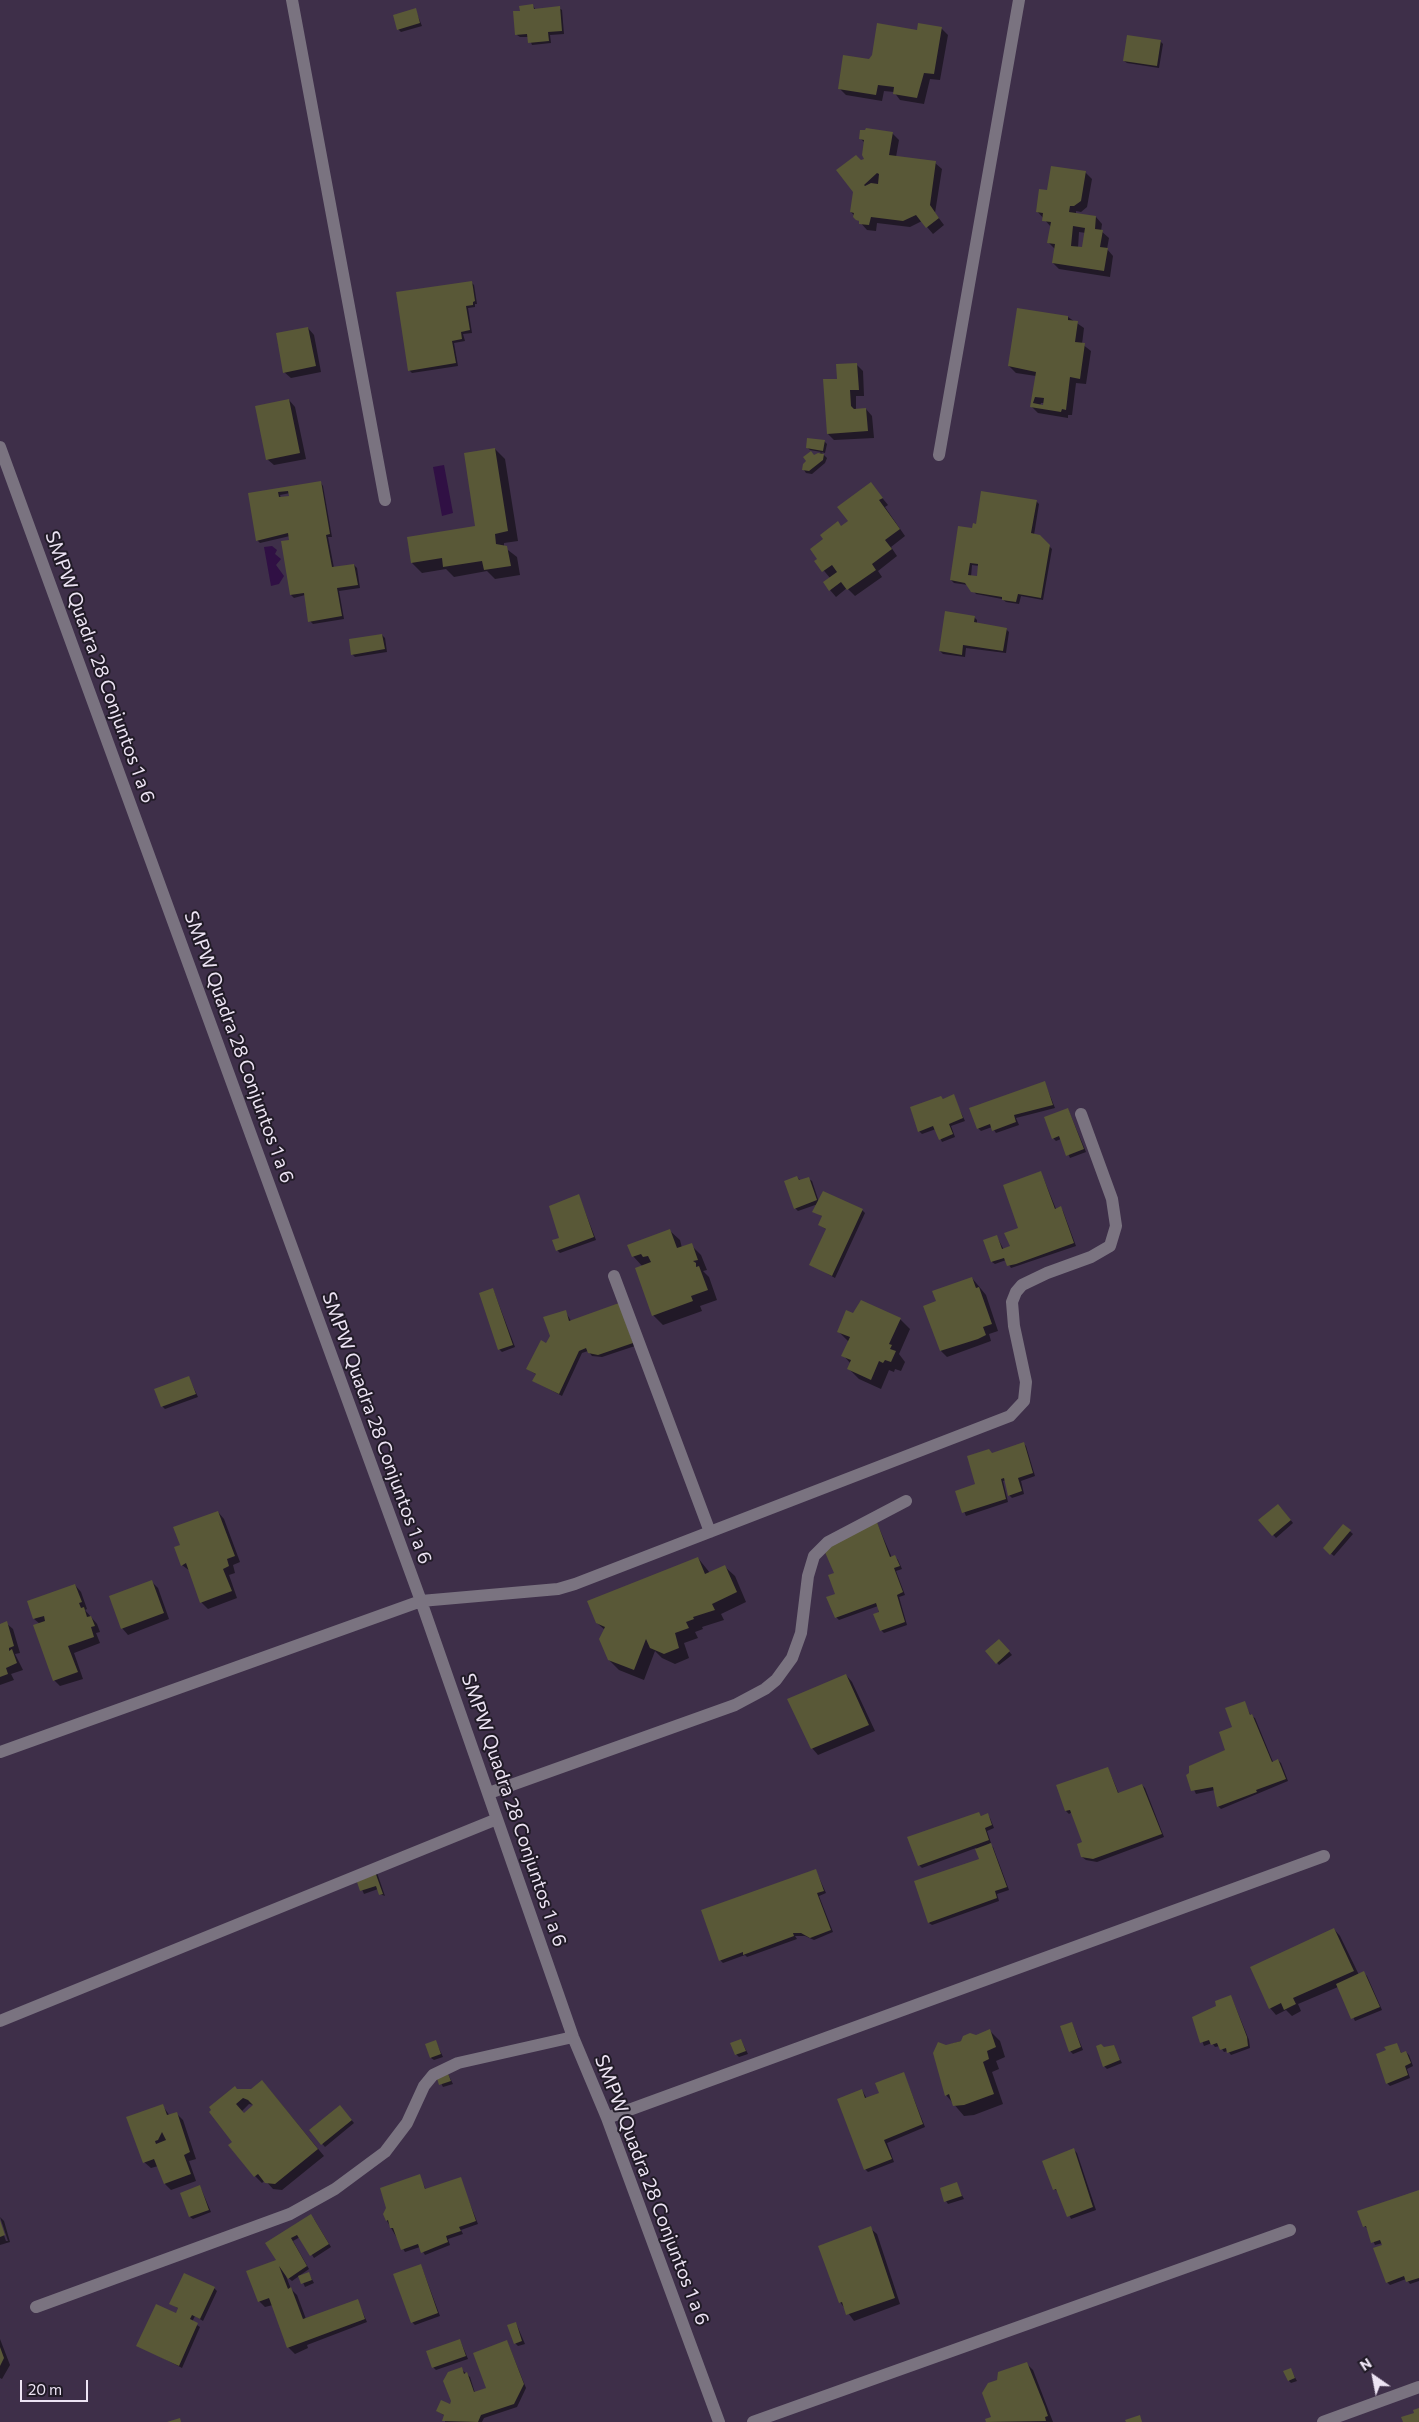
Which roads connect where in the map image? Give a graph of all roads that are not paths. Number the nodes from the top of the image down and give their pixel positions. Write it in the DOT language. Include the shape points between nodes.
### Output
graph roads {
  1 [pos="292,0"];
  2 [pos="1018,0"];
  3 [pos="0,447"];
  4 [pos="939,455"];
  5 [pos="385,500"];
  6 [pos="1081,1114"];
  7 [pos="614,1276"];
  8 [pos="906,1501"];
  9 [pos="710,1532"];
  10 [pos="421,1601"];
  11 [pos="0,1752"];
  12 [pos="489,1793"];
  13 [pos="497,1819"];
  14 [pos="1324,1856"];
  15 [pos="0,2022"];
  16 [pos="573,2037"];
  17 [pos="607,2118"];
  18 [pos="1290,2230"];
  19 [pos="36,2307"];
  20 [pos="1419,2387"];
  21 [pos="719,2422"];
  22 [pos="753,2422"];
  23 [pos="1323,2422"];
  1 -- 5 [label="street"];
  2 -- 4 [label="street"];
  3 -- 10 [label="street, SMPW Quadra 28 Conjuntos 1 a 6"];
  6 -- 9 [label="street" via="1112,1199 1116,1226 1110,1246 1091,1257 1038,1277 1016,1292 1012,1302 1026,1382 1024,1401 1010,1416"];
  7 -- 9 [label="street"];
  8 -- 12 [label="street" via="828,1542 814,1556 808,1576 801,1633 792,1658 765,1689 735,1705"];
  9 -- 10 [label="street" via="558,1589"];
  10 -- 11 [label="street"];
  10 -- 12 [label="street, SMPW Quadra 28 Conjuntos 1 a 6"];
  12 -- 13 [label="street, SMPW Quadra 28 Conjuntos 1 a 6"];
  13 -- 15 [label="street"];
  13 -- 16 [label="street, SMPW Quadra 28 Conjuntos 1 a 6"];
  14 -- 17 [label="street"];
  16 -- 17 [label="street, SMPW Quadra 28 Conjuntos 1 a 6"];
  16 -- 19 [label="street" via="458,2063 433,2075 424,2086 407,2124 384,2152 334,2189 290,2214"];
  17 -- 21 [label="street, SMPW Quadra 28 Conjuntos 1 a 6"];
  18 -- 22 [label="street"];
  20 -- 23 [label="street"];
}
